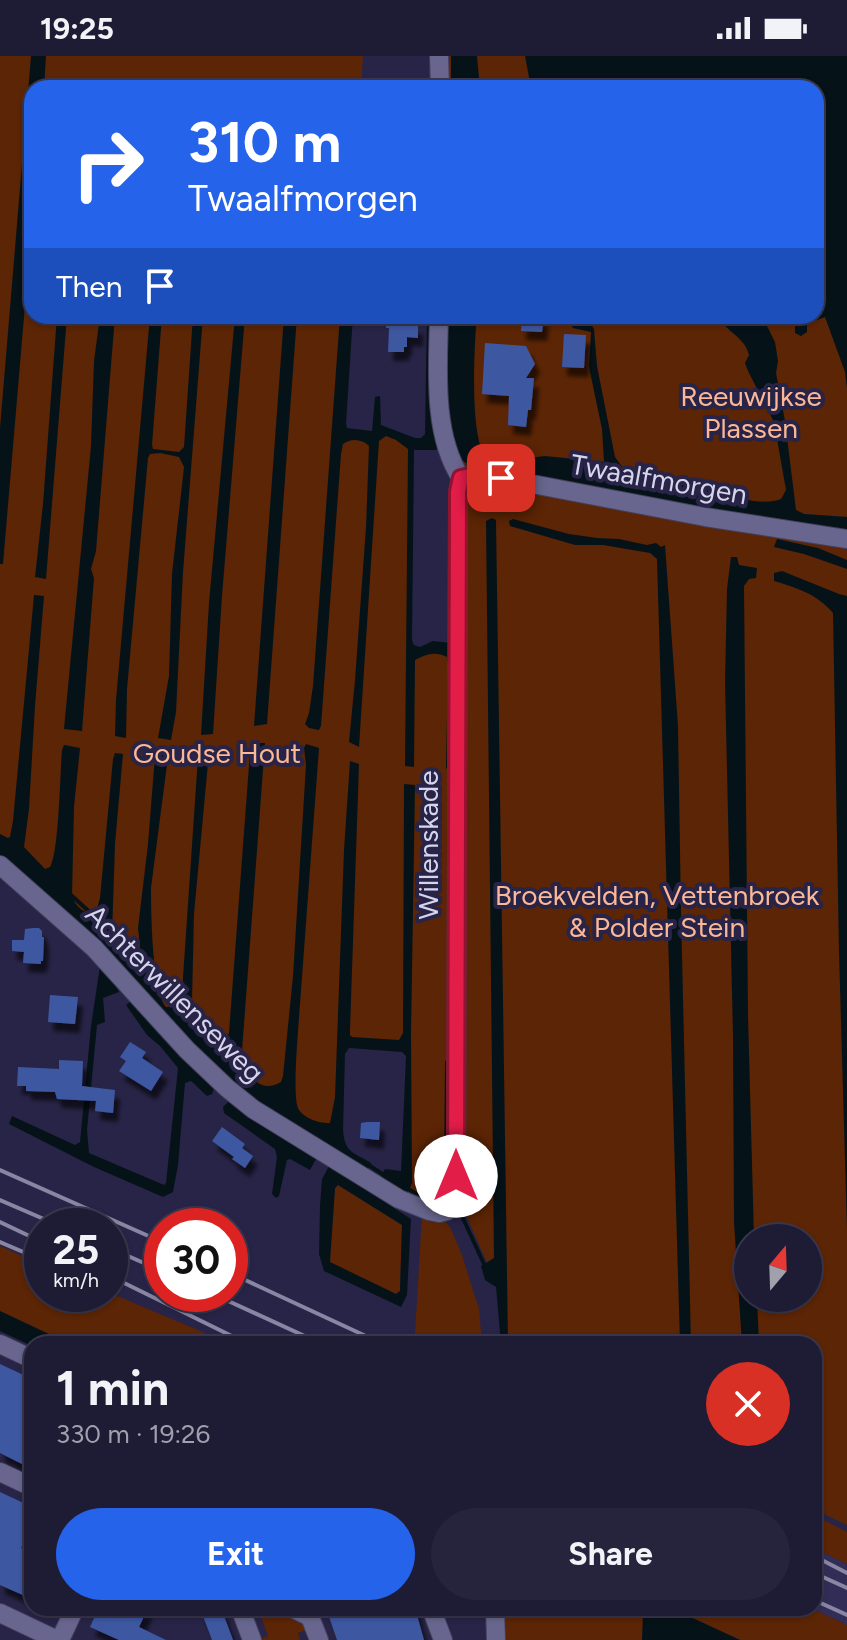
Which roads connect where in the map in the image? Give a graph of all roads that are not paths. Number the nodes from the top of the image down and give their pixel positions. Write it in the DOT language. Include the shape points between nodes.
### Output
graph roads {
  1 [pos="439,56"];
  2 [pos="440,80"];
  3 [pos="439,324"];
  4 [pos="461,478"];
  5 [pos="847,539"];
  6 [pos="0,865"];
  7 [pos="447,1211"];
  8 [pos="0,1344"];
  9 [pos="24,1355"];
  10 [pos="0,1472"];
  11 [pos="24,1483"];
  12 [pos="0,1613"];
  13 [pos="71,1616"];
  14 [pos="244,1616"];
  15 [pos="308,1616"];
  16 [pos="434,1616"];
  17 [pos="495,1616"];
  18 [pos="59,1640"];
  19 [pos="252,1640"];
  20 [pos="319,1640"];
  21 [pos="443,1640"];
  22 [pos="496,1640"];
  1 -- 2 [label="street"];
  3 -- 4 [label="street" via="439,407 445,440"];
  4 -- 5 [label="street, Twaalfmorgen" via="501,478"];
  4 -- 7 [label="street, Willenskade" via="456,1176"];
  6 -- 7 [label="street, Achterwillenseweg" via="94,948 187,1050 253,1109 399,1199 429,1211"];
  8 -- 9 [label="street"];
  10 -- 11 [label="street"];
  12 -- 18 [label="street"];
  13 -- 18 [label="street"];
  14 -- 19 [label="street"];
  15 -- 20 [label="street"];
  16 -- 21 [label="street"];
  17 -- 22 [label="street"];
}
